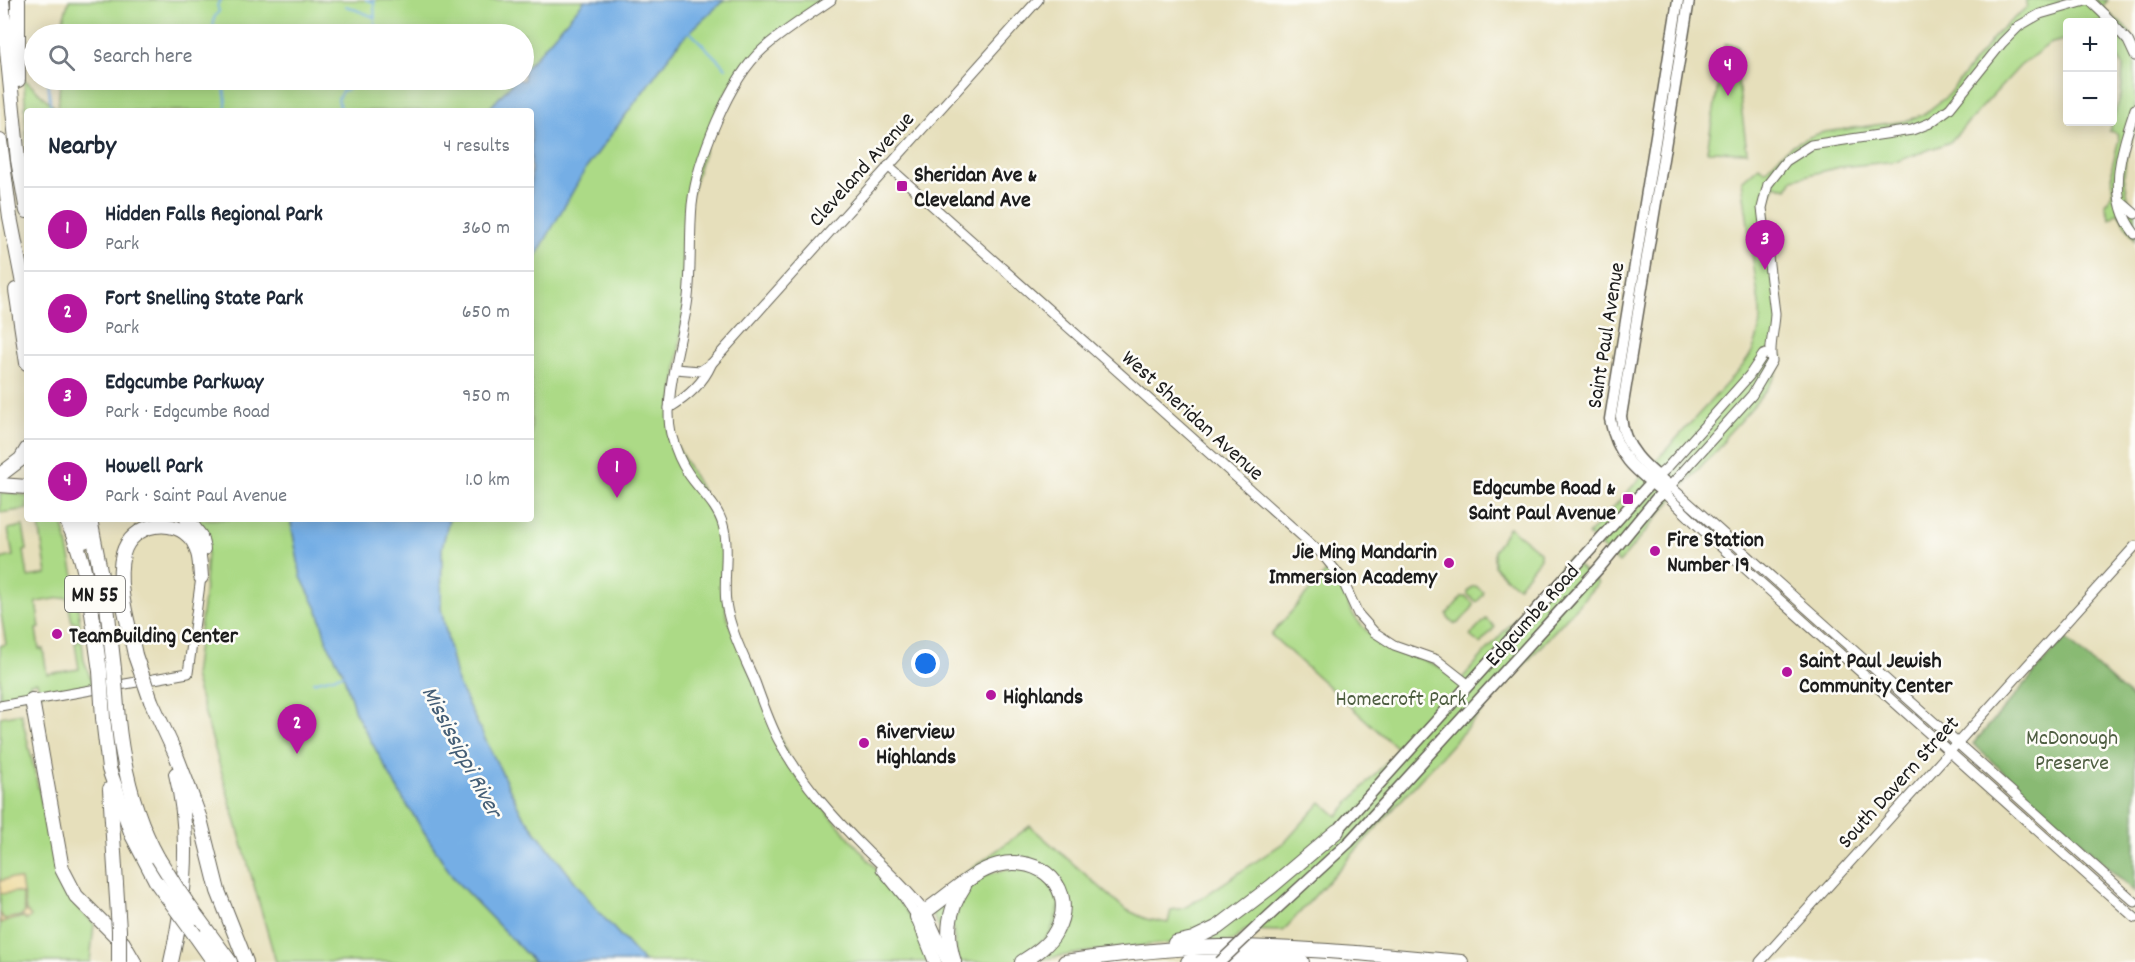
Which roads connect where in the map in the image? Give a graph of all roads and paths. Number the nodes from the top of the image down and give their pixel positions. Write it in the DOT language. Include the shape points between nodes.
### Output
graph roads {
  1 [pos="2,0"];
  2 [pos="18,0"];
  3 [pos="831,0"];
  4 [pos="1038,0"];
  5 [pos="1678,0"];
  6 [pos="1689,0"];
  7 [pos="2089,0"];
  8 [pos="2107,18"];
  9 [pos="2117,29"];
  10 [pos="2135,56"];
  11 [pos="2135,109"];
  12 [pos="0,141"];
  13 [pos="18,160"];
  14 [pos="888,166"];
  15 [pos="24,194"];
  16 [pos="2121,202"];
  17 [pos="2135,214"];
  18 [pos="10,217"];
  19 [pos="2135,234"];
  20 [pos="24,288"];
  21 [pos="24,343"];
  22 [pos="1769,353"];
  23 [pos="712,363"];
  24 [pos="675,369"];
  25 [pos="669,408"];
  26 [pos="24,454"];
  27 [pos="0,475"];
  28 [pos="1654,479"];
  29 [pos="0,485"];
  30 [pos="24,488"];
  31 [pos="1666,489"];
  32 [pos="67,522"];
  33 [pos="80,522"];
  34 [pos="91,522"];
  35 [pos="98,522"];
  36 [pos="190,522"];
  37 [pos="2135,546"];
  38 [pos="201,577"];
  39 [pos="135,655"];
  40 [pos="107,670"];
  41 [pos="1469,685"];
  42 [pos="32,700"];
  43 [pos="151,701"];
  44 [pos="0,706"];
  45 [pos="1957,743"];
  46 [pos="1949,752"];
  47 [pos="109,769"];
  48 [pos="1337,831"];
  49 [pos="967,882"];
  50 [pos="2135,902"];
  51 [pos="921,914"];
  52 [pos="2135,918"];
  53 [pos="178,925"];
  54 [pos="1142,952"];
  55 [pos="119,962"];
  56 [pos="134,962"];
  57 [pos="163,962"];
  58 [pos="171,962"];
  59 [pos="214,962"];
  60 [pos="230,962"];
  61 [pos="246,962"];
  62 [pos="935,962"];
  63 [pos="948,962"];
  64 [pos="954,962"];
  65 [pos="1022,962"];
  66 [pos="1065,962"];
  67 [pos="1188,962"];
  68 [pos="1220,962"];
  69 [pos="1302,962"];
  70 [pos="1461,962"];
  71 [pos="1760,962"];
  1 -- 13 [label="highway"];
  2 -- 13 [label="highway"];
  3 -- 24 [label="street" via="763,49 736,80 726,100 692,201 688,301"];
  4 -- 14 [label="street, Cleveland Avenue"];
  5 -- 28 [label="main road, Saint Paul Avenue" via="1610,419 1622,454"];
  6 -- 28 [label="main road, Saint Paul Avenue" via="1621,416 1626,441"];
  7 -- 8 [label="street, Edgcumbe Road"];
  7 -- 22 [label="street, Edgcumbe Road" via="2040,14 2019,26 1950,108 1930,123 1912,130 1811,145 1779,168 1768,184 1762,208 1775,313"];
  9 -- 10 [label="street, Edgcumbe Road"];
  11 -- 16 [label="street" via="2118,168"];
  12 -- 18 [label="highway"];
  13 -- 15 [label="highway"];
  14 -- 23 [label="street, Cleveland Avenue"];
  14 -- 41 [label="street, West Sheridan Avenue" via="1322,554 1336,570 1358,614 1374,632 1394,645 1437,660"];
  16 -- 17 [label="street"];
  16 -- 19 [label="street"];
  18 -- 20 [label="highway"];
  18 -- 21 [label="highway" via="9,243"];
  22 -- 28 [label="street, Edgcumbe Road"];
  22 -- 31 [label="street, Edgcumbe Road" via="1772,361 1752,395"];
  23 -- 24 [label="street" via="700,371"];
  23 -- 25 [label="street, Cleveland Avenue" via="683,400"];
  24 -- 25 [label="street"];
  25 -- 51 [label="street" via="678,456 723,523 724,586 729,614 777,739 804,780"];
  26 -- 27 [label="highway"];
  28 -- 31 [label="main road, Saint Paul Avenue"];
  28 -- 41 [label="main road, Edgcumbe Road"];
  29 -- 30 [label="highway"];
  31 -- 45 [label="street, Saint Paul Avenue"];
  31 -- 46 [label="street, Saint Paul Avenue" via="1711,538"];
  31 -- 68 [label="main road, Edgcumbe Road, bridge" via="1349,842"];
  32 -- 40 [label="highway" via="79,550"];
  33 -- 40 [label="highway, MN 55"];
  34 -- 40 [label="highway, MN 55" via="107,606"];
  35 -- 39 [label="highway"];
  36 -- 38 [label="highway" via="205,555"];
  37 -- 45 [label="street, South Davern Street"];
  38 -- 39 [label="highway" via="194,543 181,530 157,525 133,537 124,550 121,574"];
  38 -- 42 [label="street" via="188,673"];
  39 -- 43 [label="highway, bridge"];
  40 -- 47 [label="highway, MN 55, bridge" via="103,718"];
  40 -- 60 [label="highway, MN 55, bridge" via="123,759 145,832 178,890"];
  41 -- 48 [label="main road, Edgcumbe Road"];
  42 -- 44 [label="street"];
  42 -- 56 [label="highway" via="62,869 76,896 123,943"];
  43 -- 53 [label="highway" via="171,757 184,818 184,881"];
  43 -- 61 [label="highway" via="188,786 218,891"];
  45 -- 46 [label="street, South Davern Street"];
  45 -- 50 [label="street, Saint Paul Avenue"];
  46 -- 52 [label="street, Saint Paul Avenue"];
  46 -- 71 [label="street, South Davern Street"];
  47 -- 55 [label="highway, bridge"];
  47 -- 59 [label="highway, MN 55, bridge" via="132,835 157,883"];
  48 -- 54 [label="highway" via="1218,927 1193,939"];
  49 -- 51 [label="highway"];
  49 -- 64 [label="highway" via="949,918"];
  49 -- 65 [label="highway" via="991,867 1013,862 1035,867 1058,885 1063,907 1055,933 1038,952"];
  51 -- 62 [label="highway"];
  51 -- 63 [label="highway" via="937,934"];
  53 -- 57 [label="highway"];
  53 -- 58 [label="highway"];
  54 -- 66 [label="highway"];
  54 -- 70 [label="highway" via="1269,948"];
  67 -- 69 [label="highway"];
}
